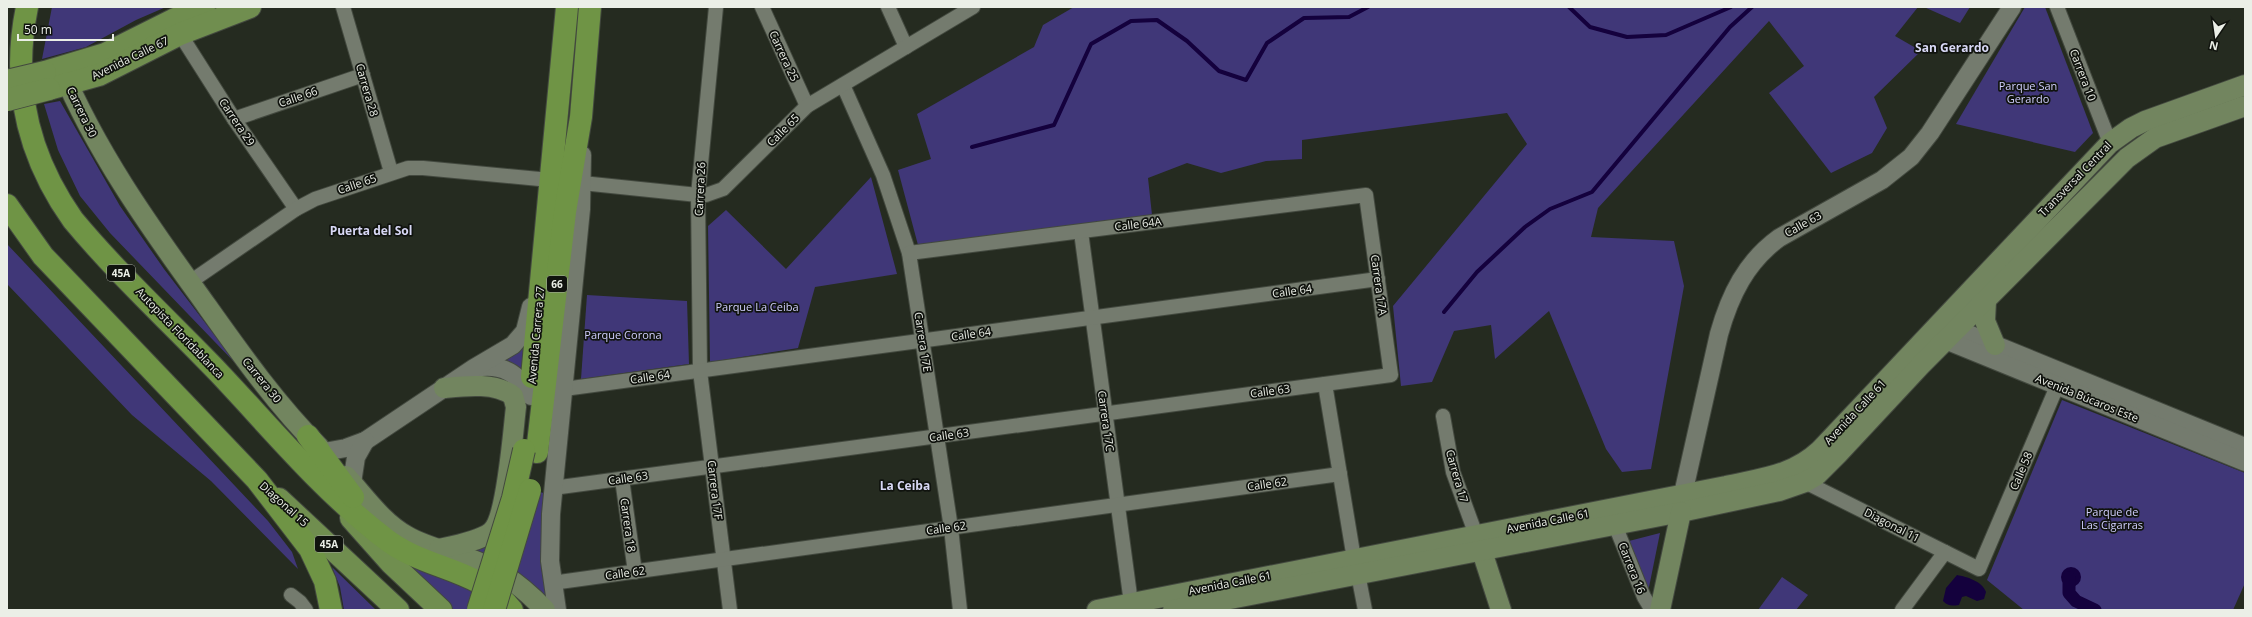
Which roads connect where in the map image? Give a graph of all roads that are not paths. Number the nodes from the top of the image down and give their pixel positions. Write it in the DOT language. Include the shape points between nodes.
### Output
graph roads {
  1 [pos="27,7"];
  2 [pos="204,7"];
  3 [pos="250,7"];
  4 [pos="343,7"];
  5 [pos="567,7"];
  6 [pos="590,7"];
  7 [pos="716,7"];
  8 [pos="762,7"];
  9 [pos="888,7"];
  10 [pos="973,7"];
  11 [pos="2012,7"];
  12 [pos="2057,7"];
  13 [pos="180,34"];
  14 [pos="906,47"];
  15 [pos="363,75"];
  16 [pos="56,78"];
  17 [pos="7,81"];
  18 [pos="843,85"];
  19 [pos="2245,85"];
  20 [pos="7,100"];
  21 [pos="807,106"];
  22 [pos="2245,106"];
  23 [pos="581,117"];
  24 [pos="234,119"];
  25 [pos="2110,143"];
  26 [pos="391,172"];
  27 [pos="550,180"];
  28 [pos="582,183"];
  29 [pos="698,195"];
  30 [pos="1366,195"];
  31 [pos="7,206"];
  32 [pos="296,209"];
  33 [pos="1081,232"];
  34 [pos="909,253"];
  35 [pos="542,260"];
  36 [pos="1378,279"];
  37 [pos="190,282"];
  38 [pos="1986,301"];
  39 [pos="1093,318"];
  40 [pos="1943,332"];
  41 [pos="923,341"];
  42 [pos="1995,345"];
  43 [pos="474,368"];
  44 [pos="700,371"];
  45 [pos="1391,375"];
  46 [pos="2060,380"];
  47 [pos="1325,384"];
  48 [pos="444,388"];
  49 [pos="564,389"];
  50 [pos="531,396"];
  51 [pos="1106,413"];
  52 [pos="1442,416"];
  53 [pos="308,436"];
  54 [pos="937,436"];
  55 [pos="365,441"];
  56 [pos="2245,447"];
  57 [pos="530,451"];
  58 [pos="324,452"];
  59 [pos="2245,462"];
  60 [pos="712,467"];
  61 [pos="1340,474"];
  62 [pos="622,479"];
  63 [pos="257,480"];
  64 [pos="506,481"];
  65 [pos="1805,482"];
  66 [pos="352,483"];
  67 [pos="327,487"];
  68 [pos="553,488"];
  69 [pos="1682,503"];
  70 [pos="1118,504"];
  71 [pos="1615,525"];
  72 [pos="951,528"];
  73 [pos="382,537"];
  74 [pos="1479,543"];
  75 [pos="437,549"];
  76 [pos="1946,552"];
  77 [pos="724,559"];
  78 [pos="1356,567"];
  79 [pos="1979,569"];
  80 [pos="635,572"];
  81 [pos="552,583"];
  82 [pos="291,595"];
  83 [pos="1132,606"];
  84 [pos="306,610"];
  85 [pos="331,610"];
  86 [pos="398,610"];
  87 [pos="441,610"];
  88 [pos="478,610"];
  89 [pos="494,610"];
  90 [pos="512,610"];
  91 [pos="545,610"];
  92 [pos="556,610"];
  93 [pos="730,610"];
  94 [pos="960,610"];
  95 [pos="1097,610"];
  96 [pos="1173,610"];
  97 [pos="1365,610"];
  98 [pos="1501,610"];
  99 [pos="1652,610"];
  100 [pos="1660,610"];
  101 [pos="1902,610"];
  1 -- 67 [label="highway, Autopista Floridablanca / 45A" via="20,61 22,100 34,146 61,203 85,235"];
  2 -- 16 [label="main road, Avenida Calle 67"];
  3 -- 13 [label="main road, Avenida Calle 67"];
  4 -- 15 [label="street, Carrera 28"];
  5 -- 27 [label="highway, Avenida Carrera 27 / 66"];
  6 -- 23 [label="highway, Avenida Carrera 27 / 66"];
  7 -- 29 [label="street, Carrera 26"];
  8 -- 21 [label="street, Carrera 25"];
  9 -- 14 [label="street"];
  10 -- 14 [label="street, Calle 65"];
  11 -- 69 [label="street, Calle 63" via="1926,139 1911,157 1882,180 1779,238 1761,252 1743,275 1725,311"];
  12 -- 25 [label="street, Carrera 10"];
  13 -- 16 [label="main road, Avenida Calle 67" via="99,76"];
  13 -- 24 [label="street, Carrera 29"];
  14 -- 18 [label="street, Calle 65"];
  15 -- 24 [label="street, Calle 66"];
  15 -- 26 [label="street, Carrera 28"];
  16 -- 17 [label="main road, Avenida Calle 67, bridge"];
  16 -- 20 [label="main road, Avenida Calle 67, bridge"];
  16 -- 37 [label="main road, Carrera 30" via="82,116 121,184"];
  18 -- 21 [label="street, Calle 65"];
  18 -- 34 [label="street, Carrera 17E" via="883,175"];
  19 -- 25 [label="main road, Transversal Central" via="2145,121 2126,130"];
  21 -- 29 [label="street, Calle 65" via="723,189"];
  22 -- 38 [label="main road, Transversal Central" via="2162,135 2142,146 2127,158"];
  23 -- 28 [label="street, Avenida Carrera 27"];
  23 -- 57 [label="highway, Avenida Carrera 27 / 66"];
  24 -- 32 [label="street, Carrera 29"];
  25 -- 40 [label="main road, Transversal Central"];
  26 -- 27 [label="street, Calle 65" via="423,168"];
  26 -- 32 [label="street, Calle 65" via="315,199"];
  27 -- 35 [label="highway, Avenida Carrera 27 / 66"];
  28 -- 29 [label="street, Calle 65"];
  28 -- 49 [label="street, Avenida Carrera 27"];
  29 -- 44 [label="street, Carrera 26"];
  30 -- 33 [label="street, Calle 64A"];
  30 -- 36 [label="street, Carrera 17A"];
  31 -- 63 [label="highway, 45A" via="43,256"];
  32 -- 37 [label="street, Calle 65"];
  33 -- 34 [label="street, Calle 64A"];
  33 -- 39 [label="street, Carrera 17C"];
  34 -- 41 [label="street, Carrera 17E"];
  35 -- 43 [label="street" via="525,331 513,345"];
  35 -- 50 [label="highway, Avenida Carrera 27 / 66"];
  36 -- 39 [label="street, Calle 64"];
  36 -- 45 [label="street, Carrera 17A"];
  37 -- 53 [label="main road, Carrera 30" via="244,358"];
  38 -- 40 [label="main road, Transversal Central"];
  38 -- 42 [label="main road" via="1985,321"];
  39 -- 41 [label="street, Calle 64"];
  39 -- 51 [label="street, Carrera 17C"];
  40 -- 42 [label="street, Avenida Búcaros Este"];
  40 -- 46 [label="street, Avenida Búcaros Este"];
  40 -- 65 [label="main road, Avenida Calle 61" via="1827,466"];
  40 -- 69 [label="main road, Avenida Calle 61" via="1804,464 1785,473"];
  41 -- 44 [label="street, Calle 64"];
  41 -- 54 [label="street, Carrera 17E"];
  42 -- 46 [label="street, Avenida Búcaros Este"];
  43 -- 48 [label="street"];
  43 -- 50 [label="street" via="497,367 508,371 518,377"];
  44 -- 49 [label="street, Calle 64"];
  44 -- 60 [label="street, Carrera 17F"];
  45 -- 47 [label="street, Calle 63"];
  46 -- 56 [label="street, Avenida Búcaros Este"];
  46 -- 59 [label="street, Avenida Búcaros Este"];
  46 -- 79 [label="street, Calle 58"];
  47 -- 51 [label="street, Calle 63"];
  47 -- 61 [label="street"];
  48 -- 55 [label="street"];
  48 -- 64 [label="main road" via="496,389 513,396 516,407"];
  49 -- 68 [label="street, Avenida Carrera 27"];
  50 -- 57 [label="highway, Avenida Carrera 27 / 66"];
  51 -- 54 [label="street, Calle 63"];
  51 -- 70 [label="street, Carrera 17C"];
  52 -- 74 [label="street, Carrera 17" via="1453,472"];
  53 -- 58 [label="main road, Carrera 30"];
  53 -- 73 [label="highway"];
  54 -- 60 [label="street, Calle 63"];
  54 -- 72 [label="street, Carrera 17E"];
  55 -- 58 [label="street" via="340,450"];
  55 -- 66 [label="street" via="356,457"];
  57 -- 88 [label="highway, Avenida Carrera 27 / 66, bridge"];
  57 -- 89 [label="highway, Avenida Carrera 27 / 66, bridge" via="522,520"];
  58 -- 66 [label="main road, Carrera 30"];
  60 -- 62 [label="street, Calle 63"];
  60 -- 77 [label="street, Carrera 17F"];
  61 -- 70 [label="street, Calle 62"];
  61 -- 78 [label="street"];
  62 -- 68 [label="street, Calle 63"];
  62 -- 80 [label="street, Carrera 18"];
  63 -- 85 [label="highway" via="310,549 325,581"];
  63 -- 86 [label="main road, Diagonal 15 / 45A"];
  64 -- 68 [label="street, Calle 63"];
  64 -- 75 [label="main road" via="498,521 493,531 486,536"];
  65 -- 69 [label="main road, Avenida Calle 61" via="1761,496"];
  65 -- 76 [label="street, Diagonal 11"];
  66 -- 75 [label="main road, Carrera 30" via="392,526 405,535"];
  67 -- 73 [label="highway, Autopista Floridablanca"];
  67 -- 87 [label="main road, 45A" via="378,549"];
  68 -- 81 [label="street, Avenida Carrera 27" via="550,537"];
  69 -- 71 [label="main road, Avenida Calle 61"];
  69 -- 74 [label="main road, Avenida Calle 61"];
  69 -- 100 [label="main road"];
  70 -- 72 [label="street, Calle 62"];
  70 -- 83 [label="street, Carrera 17C"];
  71 -- 74 [label="main road, Avenida Calle 61"];
  71 -- 99 [label="street, Carrera 16" via="1644,597"];
  72 -- 77 [label="street, Calle 62"];
  72 -- 94 [label="street, Carrera 17E"];
  73 -- 90 [label="highway" via="416,558 489,587"];
  74 -- 78 [label="main road, Avenida Calle 61"];
  74 -- 98 [label="main road"];
  75 -- 91 [label="main road, Carrera 30" via="478,562 501,573"];
  76 -- 79 [label="street, Diagonal 11"];
  76 -- 101 [label="street"];
  77 -- 80 [label="street, Calle 62"];
  77 -- 93 [label="street, Carrera 17F"];
  78 -- 83 [label="main road, Avenida Calle 61"];
  78 -- 96 [label="main road, Avenida Calle 61"];
  78 -- 97 [label="street"];
  80 -- 81 [label="street, Calle 62"];
  81 -- 92 [label="street, Avenida Carrera 27"];
  82 -- 84 [label="street"];
  83 -- 95 [label="main road, Avenida Calle 61"];
}
